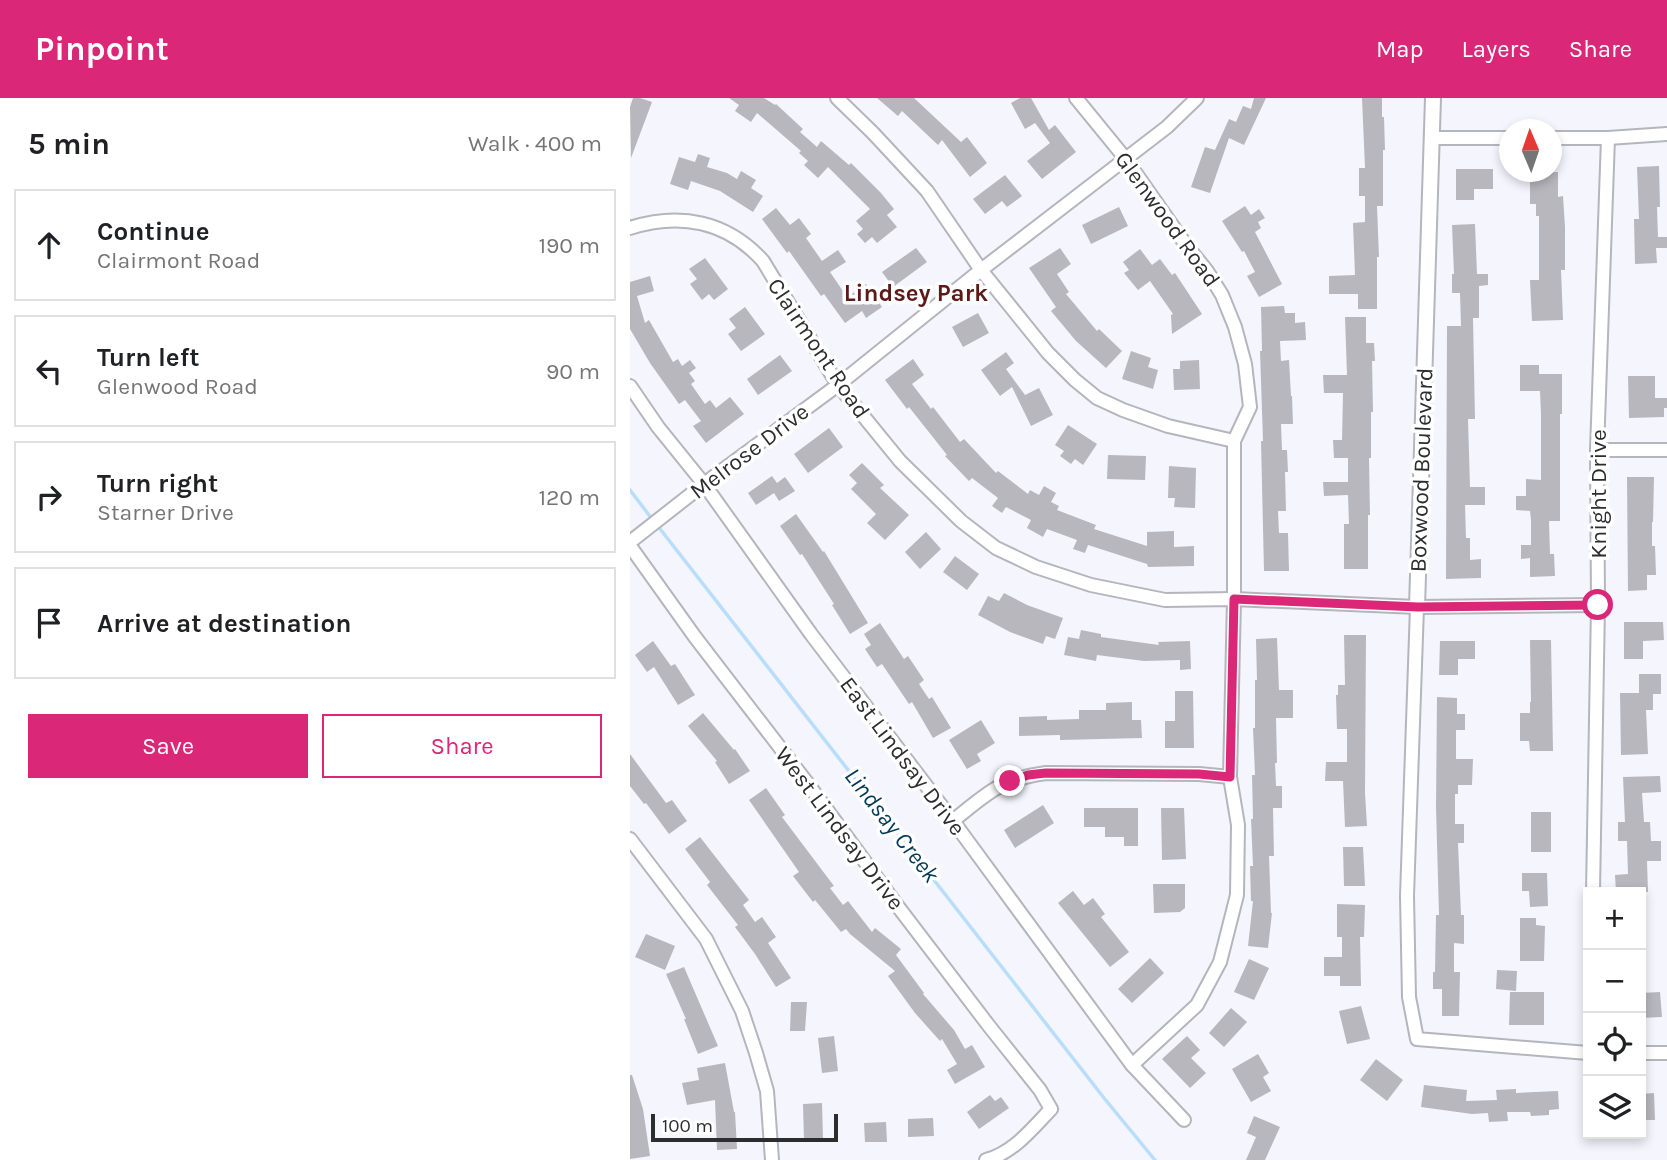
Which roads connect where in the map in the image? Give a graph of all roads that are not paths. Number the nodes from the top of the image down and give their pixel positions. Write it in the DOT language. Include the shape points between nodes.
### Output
graph roads {
  1 [pos="837,98"];
  2 [pos="1076,98"];
  3 [pos="1197,98"];
  4 [pos="1433,98"];
  5 [pos="1667,134"];
  6 [pos="1431,138"];
  7 [pos="1499,138"];
  8 [pos="1562,138"];
  9 [pos="1608,138"];
  10 [pos="1125,158"];
  11 [pos="630,228"];
  12 [pos="981,270"];
  13 [pos="838,385"];
  14 [pos="630,386"];
  15 [pos="1234,442"];
  16 [pos="1597,450"];
  17 [pos="1667,450"];
  18 [pos="704,484"];
  19 [pos="630,544"];
  20 [pos="1234,599"];
  21 [pos="1598,605"];
  22 [pos="1418,607"];
  23 [pos="1230,777"];
  24 [pos="953,821"];
  25 [pos="630,839"];
  26 [pos="1593,887"];
  27 [pos="1583,1053"];
  28 [pos="1646,1053"];
  29 [pos="1667,1053"];
  30 [pos="1132,1065"];
  31 [pos="1184,1120"];
  32 [pos="772,1160"];
  33 [pos="986,1160"];
  1 -- 12 [label="street" via="927,191"];
  2 -- 10 [label="street, Glenwood Road"];
  3 -- 10 [label="street, Melrose Drive"];
  4 -- 6 [label="street, Boxwood Boulevard"];
  5 -- 9 [label="street"];
  6 -- 7 [label="street"];
  6 -- 22 [label="street, Boxwood Boulevard"];
  8 -- 9 [label="street"];
  9 -- 16 [label="street, Knight Drive"];
  10 -- 12 [label="street, Melrose Drive"];
  10 -- 15 [label="street, Glenwood Road" via="1208,271 1235,327 1250,407"];
  11 -- 13 [label="street, Clairmont Road" via="663,221 701,223 751,247"];
  12 -- 13 [label="street, Melrose Drive"];
  12 -- 15 [label="street" via="1048,353 1097,398 1168,426"];
  13 -- 18 [label="street, Melrose Drive"];
  13 -- 20 [label="street, Clairmont Road" via="900,461 996,548 1091,585 1165,600"];
  14 -- 18 [label="street, East Lindsay Drive"];
  15 -- 20 [label="street, Glenwood Road"];
  16 -- 17 [label="street"];
  16 -- 21 [label="street, Knight Drive"];
  18 -- 19 [label="street, Melrose Drive"];
  18 -- 24 [label="street, East Lindsay Drive"];
  19 -- 33 [label="street, West Lindsay Drive" via="1051,1109 1019,1142"];
  20 -- 22 [label="street, Clairmont Road"];
  20 -- 23 [label="street, Glenwood Road"];
  21 -- 22 [label="street, Clairmont Road"];
  21 -- 26 [label="street, Knight Drive"];
  22 -- 27 [label="street, Boxwood Boulevard" via="1408,896 1409,997 1417,1039"];
  23 -- 24 [label="street" via="1028,775 989,791"];
  23 -- 30 [label="street, Glenwood Road" via="1238,825 1237,895 1220,962 1197,1005"];
  24 -- 30 [label="street, East Lindsay Drive"];
  25 -- 32 [label="street" via="706,939 742,1011 766,1091"];
  28 -- 29 [label="street"];
  30 -- 31 [label="street, East Lindsay Drive"];
}
